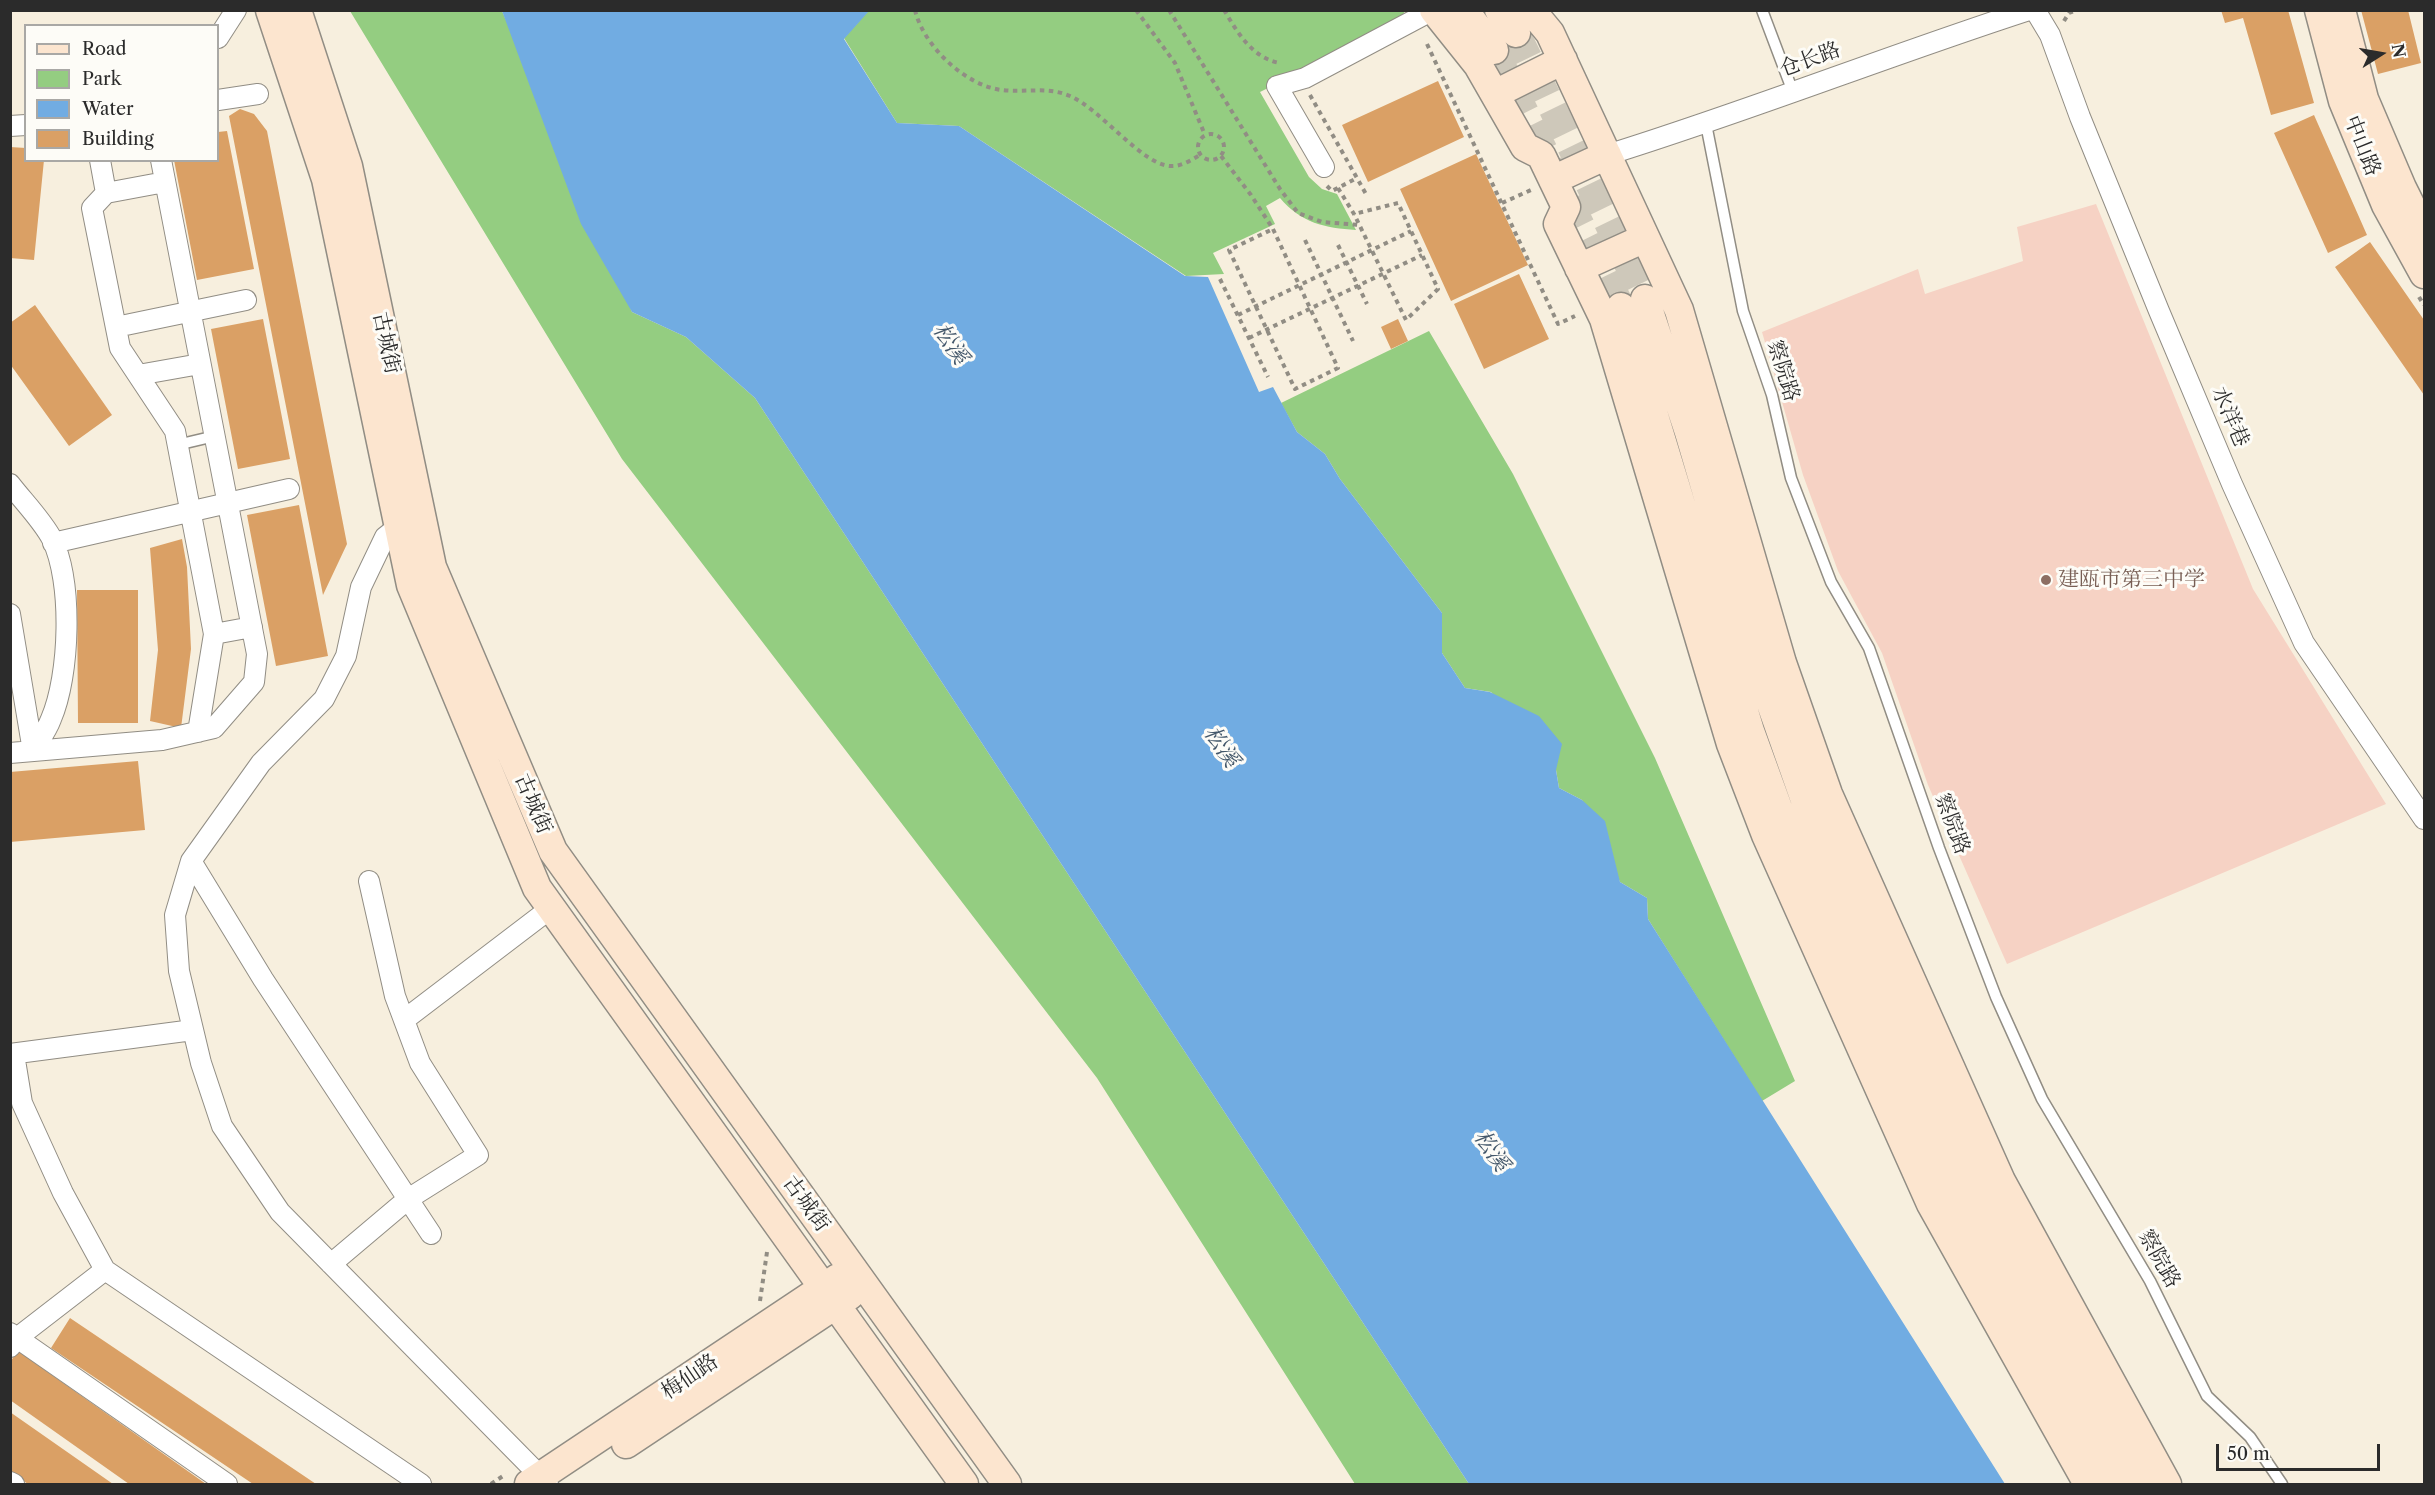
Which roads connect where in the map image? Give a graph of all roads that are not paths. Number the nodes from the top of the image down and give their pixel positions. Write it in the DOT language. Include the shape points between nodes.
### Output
graph roads {
  1 [pos="236,10"];
  2 [pos="270,10"];
  3 [pos="297,10"];
  4 [pos="1464,10"];
  5 [pos="1762,10"];
  6 [pos="2029,10"];
  7 [pos="2035,10"];
  8 [pos="2319,10"];
  9 [pos="2341,10"];
  10 [pos="1515,18"];
  11 [pos="1430,19"];
  12 [pos="219,36"];
  13 [pos="1494,50"];
  14 [pos="1563,60"];
  15 [pos="1792,92"];
  16 [pos="258,94"];
  17 [pos="1495,94"];
  18 [pos="219,100"];
  19 [pos="1706,124"];
  20 [pos="1607,155"];
  21 [pos="100,162"];
  22 [pos="161,162"];
  23 [pos="1324,166"];
  24 [pos="1553,180"];
  25 [pos="165,182"];
  26 [pos="106,193"];
  27 [pos="2424,232"];
  28 [pos="1645,238"];
  29 [pos="1580,268"];
  30 [pos="2424,274"];
  31 [pos="246,300"];
  32 [pos="1621,304"];
  33 [pos="190,312"];
  34 [pos="116,327"];
  35 [pos="200,364"];
  36 [pos="138,375"];
  37 [pos="214,436"];
  38 [pos="177,445"];
  39 [pos="10,484"];
  40 [pos="289,489"];
  41 [pos="227,503"];
  42 [pos="190,512"];
  43 [pos="399,526"];
  44 [pos="53,543"];
  45 [pos="10,614"];
  46 [pos="252,627"];
  47 [pos="214,634"];
  48 [pos="198,732"];
  49 [pos="33,751"];
  50 [pos="10,753"];
  51 [pos="2424,819"];
  52 [pos="191,861"];
  53 [pos="369,880"];
  54 [pos="551,908"];
  55 [pos="404,1020"];
  56 [pos="193,1030"];
  57 [pos="12,1054"];
  58 [pos="408,1199"];
  59 [pos="431,1234"];
  60 [pos="331,1264"];
  61 [pos="105,1270"];
  62 [pos="858,1277"];
  63 [pos="829,1296"];
  64 [pos="12,1336"];
  65 [pos="545,1483"];
  66 [pos="227,1485"];
  67 [pos="421,1485"];
  68 [pos="964,1485"];
  69 [pos="1007,1485"];
  70 [pos="2088,1485"];
  71 [pos="2110,1485"];
  72 [pos="2139,1485"];
  73 [pos="2167,1485"];
  74 [pos="2282,1485"];
  1 -- 12 [label="street"];
  2 -- 43 [label="main road, 古城街" via="326,178"];
  3 -- 62 [label="main road, 古城街" via="348,166 432,567 553,851"];
  4 -- 13 [label="main road"];
  5 -- 15 [label="lane"];
  6 -- 15 [label="street, 仓长路"];
  7 -- 51 [label="street, 水洋巷" via="2050,35 2080,117 2232,484 2304,643"];
  8 -- 30 [label="main road, 中山路" via="2343,101 2386,205"];
  9 -- 27 [label="main road, 中山路" via="2364,99"];
  10 -- 14 [label="main road" via="1550,33"];
  11 -- 17 [label="main road" via="1478,65"];
  11 -- 23 [label="street" via="1305,78 1277,86"];
  14 -- 17 [label="main road"];
  14 -- 20 [label="main road"];
  15 -- 19 [label="street, 仓长路"];
  16 -- 18 [label="street"];
  17 -- 24 [label="main road" via="1526,147 1541,155"];
  19 -- 20 [label="street, 仓长路"];
  19 -- 74 [label="lane, 察院路" via="1743,311 1772,395 1791,478 1831,582 1869,648 1996,997 2042,1099 2150,1281 2207,1396 2250,1437"];
  20 -- 24 [label="main road"];
  20 -- 28 [label="main road"];
  21 -- 26 [label="street"];
  22 -- 25 [label="street"];
  24 -- 29 [label="main road" via="1566,207 1558,224"];
  25 -- 26 [label="street"];
  25 -- 33 [label="street"];
  26 -- 34 [label="street" via="92,208"];
  28 -- 29 [label="main road"];
  28 -- 73 [label="main road" via="1679,310 1782,663 1828,794 2001,1181"];
  29 -- 32 [label="main road"];
  31 -- 33 [label="street"];
  32 -- 70 [label="main road" via="1604,319 1731,744 1766,835 1931,1204"];
  32 -- 71 [label="main road" via="1750,731 1778,808 1953,1196"];
  32 -- 72 [label="main road" via="1689,432 1758,667 1805,800 1977,1186"];
  33 -- 34 [label="street"];
  33 -- 35 [label="street"];
  34 -- 36 [label="street" via="120,348"];
  35 -- 36 [label="street"];
  35 -- 37 [label="street"];
  36 -- 38 [label="street" via="175,431"];
  37 -- 38 [label="lane"];
  37 -- 41 [label="street"];
  38 -- 42 [label="street"];
  39 -- 44 [label="street"];
  40 -- 41 [label="street"];
  41 -- 42 [label="street"];
  41 -- 46 [label="street"];
  42 -- 44 [label="street"];
  42 -- 47 [label="street"];
  43 -- 52 [label="street" via="385,537 361,587 346,656 324,699 261,764"];
  43 -- 54 [label="main road, 古城街" via="411,585 537,888"];
  44 -- 49 [label="street" via="66,583 66,636 58,697 51,720"];
  45 -- 49 [label="street"];
  46 -- 47 [label="street"];
  46 -- 48 [label="street" via="257,654 254,682 214,728"];
  47 -- 48 [label="street"];
  48 -- 49 [label="street" via="162,740"];
  49 -- 50 [label="street"];
  52 -- 56 [label="street" via="176,915 179,971"];
  52 -- 58 [label="street" via="263,980"];
  53 -- 55 [label="street"];
  54 -- 55 [label="street"];
  54 -- 63 [label="main road, 古城街"];
  55 -- 58 [label="street" via="420,1063 478,1155"];
  56 -- 57 [label="street"];
  56 -- 60 [label="street" via="222,1126 280,1212"];
  57 -- 61 [label="street" via="22,1104 63,1193"];
  58 -- 59 [label="street"];
  58 -- 60 [label="street"];
  60 -- 65 [label="street"];
  61 -- 64 [label="street"];
  61 -- 67 [label="street"];
  62 -- 63 [label="main road, 梅仙路"];
  62 -- 69 [label="main road, 古城街"];
  63 -- 65 [label="main road, 梅仙路"];
  63 -- 68 [label="main road, 古城街"];
  64 -- 66 [label="street"];
}
